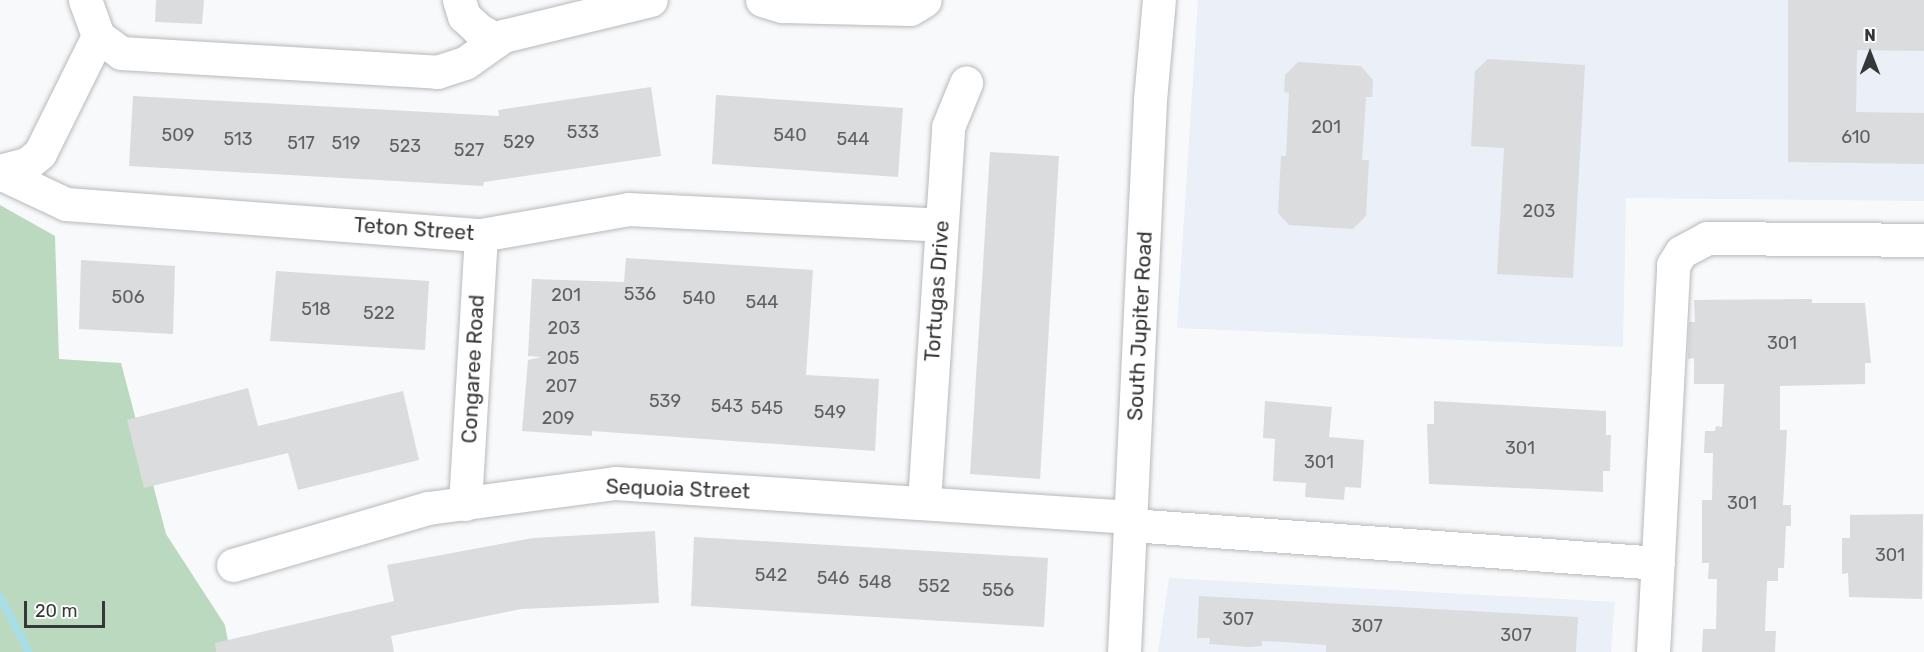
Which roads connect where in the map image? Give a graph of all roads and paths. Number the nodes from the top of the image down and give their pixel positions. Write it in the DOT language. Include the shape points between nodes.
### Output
graph roads {
  1 [pos="85,0"];
  2 [pos="459,0"];
  3 [pos="651,0"];
  4 [pos="762,0"];
  5 [pos="925,0"];
  6 [pos="1159,0"];
  7 [pos="98,36"];
  8 [pos="497,40"];
  9 [pos="966,83"];
  10 [pos="0,172"];
  11 [pos="941,225"];
  12 [pos="482,235"];
  13 [pos="1924,240"];
  14 [pos="924,502"];
  15 [pos="465,504"];
  16 [pos="1131,521"];
  17 [pos="1658,563"];
  18 [pos="233,564"];
  19 [pos="1124,652"];
  20 [pos="1653,652"];
  1 -- 7 [label="street"];
  2 -- 8 [label="street" via="464,16"];
  3 -- 8 [label="street"];
  4 -- 5 [label="street" via="782,6 910,9"];
  6 -- 16 [label="street, South Jupiter Road" via="1150,100"];
  7 -- 8 [label="street" via="121,53 436,72 465,63"];
  7 -- 10 [label="street" via="40,153 27,164"];
  9 -- 11 [label="street, Tortugas Drive" via="948,127"];
  10 -- 12 [label="street, Teton Street" via="66,204"];
  11 -- 12 [label="street, Teton Street" via="628,209"];
  11 -- 14 [label="street, Tortugas Drive"];
  12 -- 15 [label="street, Congaree Road"];
  13 -- 17 [label="street" via="1707,238 1681,252 1673,265"];
  14 -- 15 [label="street, Sequoia Street" via="615,483"];
  14 -- 16 [label="street, Sequoia Street"];
  15 -- 18 [label="street, Sequoia Street" via="428,508"];
  16 -- 17 [label="street, Sequoia Street"];
  16 -- 19 [label="street, South Jupiter Road"];
  17 -- 20 [label="street"];
}
